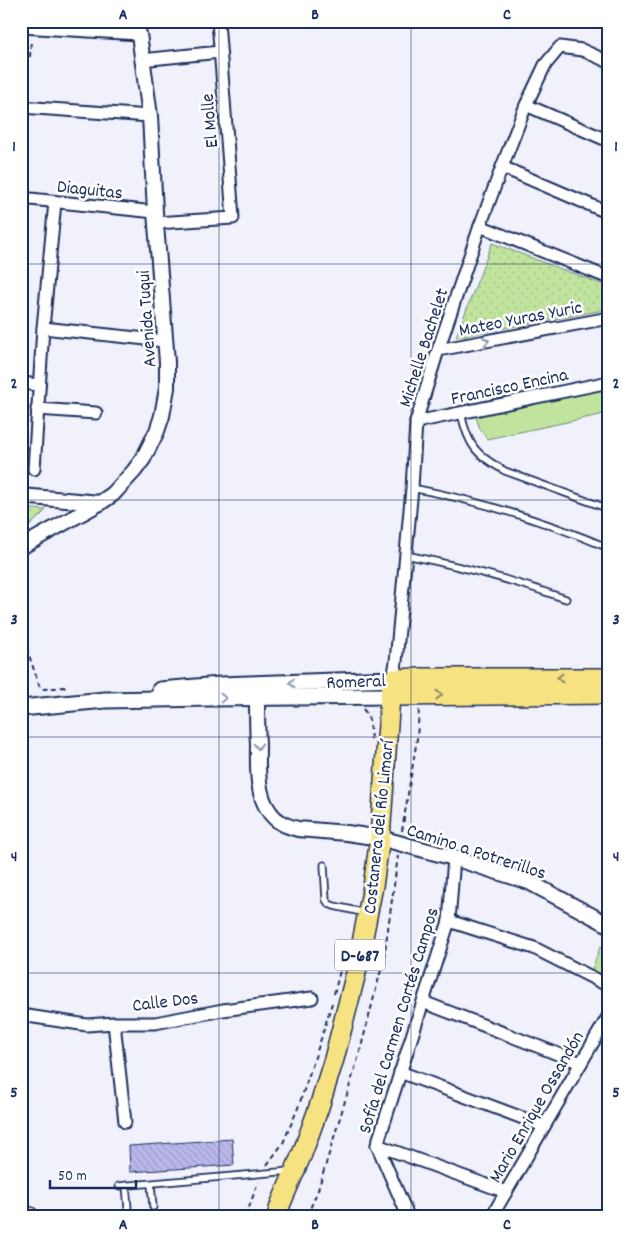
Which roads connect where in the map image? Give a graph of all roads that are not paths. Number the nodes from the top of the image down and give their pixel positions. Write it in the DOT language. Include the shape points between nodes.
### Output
graph roads {
  1 [pos="218,21"];
  2 [pos="21,26"];
  3 [pos="137,27"];
  4 [pos="220,52"];
  5 [pos="141,60"];
  6 [pos="609,62"];
  7 [pos="526,105"];
  8 [pos="21,107"];
  9 [pos="150,116"];
  10 [pos="609,141"];
  11 [pos="502,167"];
  12 [pos="21,198"];
  13 [pos="55,202"];
  14 [pos="609,212"];
  15 [pos="156,217"];
  16 [pos="233,218"];
  17 [pos="480,226"];
  18 [pos="609,278"];
  19 [pos="609,318"];
  20 [pos="43,328"];
  21 [pos="165,341"];
  22 [pos="438,350"];
  23 [pos="609,382"];
  24 [pos="21,383"];
  25 [pos="39,385"];
  26 [pos="38,409"];
  27 [pos="96,413"];
  28 [pos="462,413"];
  29 [pos="416,422"];
  30 [pos="34,469"];
  31 [pos="412,488"];
  32 [pos="21,496"];
  33 [pos="100,503"];
  34 [pos="609,509"];
  35 [pos="21,547"];
  36 [pos="609,548"];
  37 [pos="406,555"];
  38 [pos="566,599"];
  39 [pos="609,678"];
  40 [pos="392,688"];
  41 [pos="609,694"];
  42 [pos="257,697"];
  43 [pos="105,700"];
  44 [pos="21,708"];
  45 [pos="380,838"];
  46 [pos="454,858"];
  47 [pos="324,865"];
  48 [pos="368,914"];
  49 [pos="449,921"];
  50 [pos="609,925"];
  51 [pos="609,986"];
  52 [pos="312,998"];
  53 [pos="423,1002"];
  54 [pos="609,1015"];
  55 [pos="22,1016"];
  56 [pos="114,1023"];
  57 [pos="581,1063"];
  58 [pos="400,1072"];
  59 [pos="125,1122"];
  60 [pos="544,1126"];
  61 [pos="377,1145"];
  62 [pos="295,1170"];
  63 [pos="152,1184"];
  64 [pos="119,1186"];
  65 [pos="126,1186"];
  66 [pos="506,1192"];
  67 [pos="154,1207"];
  68 [pos="128,1209"];
  69 [pos="277,1211"];
  70 [pos="21,1214"];
  71 [pos="29,1216"];
  72 [pos="408,1216"];
  73 [pos="492,1216"];
  1 -- 4 [label="street, El Molle"];
  2 -- 3 [label="street"];
  3 -- 5 [label="street, Avenida Tuqui"];
  4 -- 5 [label="street"];
  4 -- 16 [label="street, El Molle"];
  5 -- 9 [label="street, Avenida Tuqui"];
  6 -- 7 [label="street, Michelle Bachelet" via="582,50 560,47 545,65"];
  7 -- 10 [label="street"];
  7 -- 11 [label="street, Michelle Bachelet"];
  8 -- 9 [label="street"];
  9 -- 15 [label="street, Avenida Tuqui"];
  11 -- 14 [label="street"];
  11 -- 17 [label="street, Michelle Bachelet"];
  12 -- 13 [label="street, Diaguitas"];
  13 -- 15 [label="street, Diaguitas"];
  13 -- 20 [label="street"];
  15 -- 16 [label="street, Diaguitas"];
  15 -- 21 [label="street, Avenida Tuqui"];
  17 -- 18 [label="street"];
  17 -- 22 [label="street, Michelle Bachelet"];
  22 -- 19 [label="street, Mateo Yuras Yuric, one-way"];
  20 -- 21 [label="street"];
  20 -- 25 [label="street"];
  21 -- 33 [label="street, Avenida Tuqui" via="167,388 158,431 134,472"];
  22 -- 29 [label="street, Michelle Bachelet"];
  23 -- 28 [label="street, Francisco Encina"];
  24 -- 25 [label="street"];
  25 -- 26 [label="street"];
  26 -- 27 [label="street"];
  26 -- 30 [label="street"];
  28 -- 29 [label="street, Francisco Encina"];
  28 -- 34 [label="lane" via="469,441 493,464"];
  29 -- 31 [label="street, Michelle Bachelet"];
  31 -- 36 [label="lane" via="511,511"];
  31 -- 37 [label="street, Michelle Bachelet"];
  32 -- 33 [label="street"];
  33 -- 35 [label="street, Avenida Tuqui"];
  37 -- 38 [label="lane" via="512,580"];
  37 -- 40 [label="street, Michelle Bachelet"];
  39 -- 40 [label="highway, Romeral, one-way" via="420,678"];
  40 -- 41 [label="highway, Romeral, one-way" via="420,696"];
  40 -- 42 [label="main road, Romeral"];
  40 -- 43 [label="main road, Romeral, one-way" via="220,685 166,689"];
  40 -- 45 [label="highway, Costanera del Río Limarí / D-687"];
  43 -- 42 [label="main road, Romeral, one-way"];
  42 -- 45 [label="street, Camino a Potrerillos, one-way" via="259,776 265,804 273,816 298,829"];
  43 -- 44 [label="main road, Romeral"];
  45 -- 46 [label="street, Camino a Potrerillos"];
  45 -- 48 [label="highway, Costanera del Río Limarí / D-687"];
  46 -- 49 [label="street, Sofía del Carmen Cortés Campos"];
  46 -- 50 [label="street, Camino a Potrerillos" via="529,882"];
  47 -- 48 [label="lane" via="329,904"];
  48 -- 62 [label="highway, Costanera del Río Limarí / D-687" via="334,1059"];
  49 -- 51 [label="street" via="534,948"];
  49 -- 53 [label="street, Sofía del Carmen Cortés Campos"];
  52 -- 56 [label="street, Calle Dos" via="155,1023"];
  53 -- 57 [label="street"];
  53 -- 58 [label="street, Sofía del Carmen Cortés Campos"];
  54 -- 57 [label="street, Mario Enrique Ossandón"];
  55 -- 56 [label="street, Calle Dos" via="88,1025"];
  56 -- 59 [label="street"];
  57 -- 60 [label="street, Mario Enrique Ossandón"];
  58 -- 60 [label="street"];
  58 -- 61 [label="street, Sofía del Carmen Cortés Campos"];
  60 -- 66 [label="street, Mario Enrique Ossandón"];
  61 -- 66 [label="street"];
  61 -- 72 [label="street, Sofía del Carmen Cortés Campos"];
  62 -- 63 [label="lane"];
  62 -- 69 [label="highway, Costanera del Río Limarí / D-687"];
  63 -- 65 [label="lane"];
  63 -- 67 [label="lane"];
  64 -- 65 [label="lane"];
  65 -- 68 [label="lane"];
  66 -- 73 [label="street, Mario Enrique Ossandón"];
  70 -- 71 [label="main road"];
}
